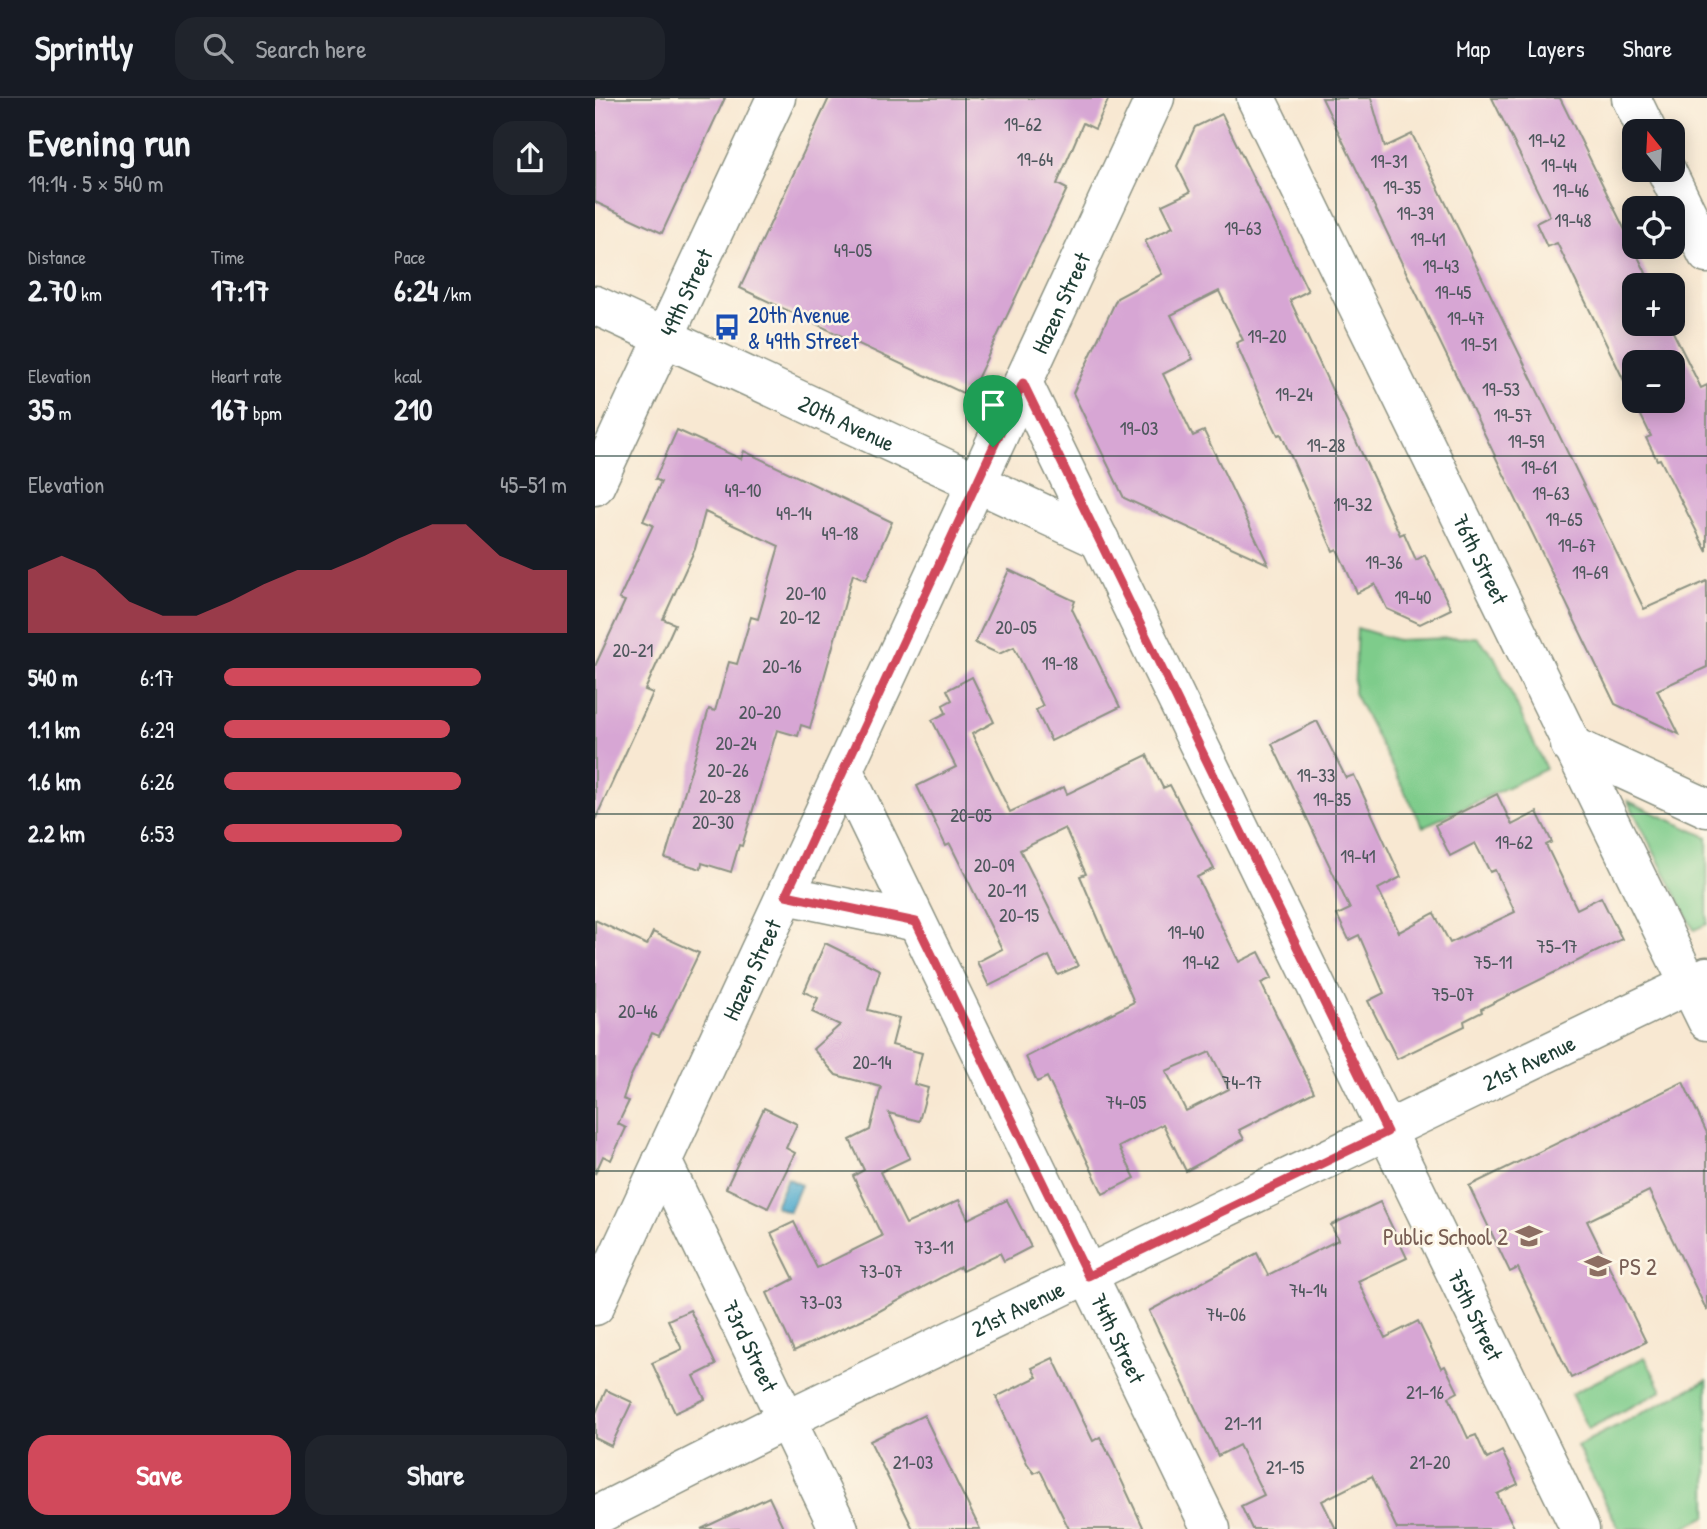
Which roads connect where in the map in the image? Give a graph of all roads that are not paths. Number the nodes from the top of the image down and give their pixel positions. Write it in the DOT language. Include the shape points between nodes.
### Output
graph roads {
  1 [pos="776,98"];
  2 [pos="1155,98"];
  3 [pos="1256,98"];
  4 [pos="1631,98"];
  5 [pos="1641,119"];
  6 [pos="1672,182"];
  7 [pos="1707,254"];
  8 [pos="595,306"];
  9 [pos="664,338"];
  10 [pos="1023,383"];
  11 [pos="977,483"];
  12 [pos="595,486"];
  13 [pos="1100,540"];
  14 [pos="1570,745"];
  15 [pos="843,771"];
  16 [pos="1707,808"];
  17 [pos="786,895"];
  18 [pos="916,922"];
  19 [pos="1698,980"];
  20 [pos="1707,1021"];
  21 [pos="1387,1132"];
  22 [pos="662,1161"];
  23 [pos="1088,1276"];
  24 [pos="595,1306"];
  25 [pos="785,1420"];
  26 [pos="595,1516"];
  27 [pos="839,1529"];
  28 [pos="1211,1529"];
  29 [pos="1580,1529"];
  1 -- 9 [label="street, 49th Street"];
  2 -- 10 [label="street, Hazen Street"];
  3 -- 14 [label="street, 76th Street"];
  4 -- 5 [label="street"];
  6 -- 7 [label="street"];
  8 -- 9 [label="street, 20th Avenue"];
  9 -- 11 [label="street, 20th Avenue"];
  9 -- 12 [label="street, 49th Street"];
  10 -- 11 [label="street, Hazen Street"];
  10 -- 13 [label="street, 75th Street"];
  11 -- 13 [label="street, 20th Avenue"];
  11 -- 15 [label="street, Hazen Street"];
  13 -- 21 [label="street, 75th Street"];
  14 -- 16 [label="street"];
  14 -- 19 [label="street, 76th Street"];
  15 -- 17 [label="street, Hazen Street"];
  15 -- 18 [label="street, 74th Street"];
  17 -- 18 [label="street"];
  17 -- 22 [label="street, Hazen Street"];
  18 -- 23 [label="street, 74th Street"];
  19 -- 20 [label="street, 76th Street"];
  19 -- 21 [label="street, 21st Avenue"];
  21 -- 23 [label="street, 21st Avenue"];
  21 -- 29 [label="street, 75th Street"];
  22 -- 24 [label="street, Hazen Street"];
  22 -- 25 [label="street, 73rd Street"];
  23 -- 25 [label="street, 21st Avenue"];
  23 -- 28 [label="street, 74th Street"];
  25 -- 26 [label="street, 21st Avenue"];
  25 -- 27 [label="street, 73rd Street"];
}
